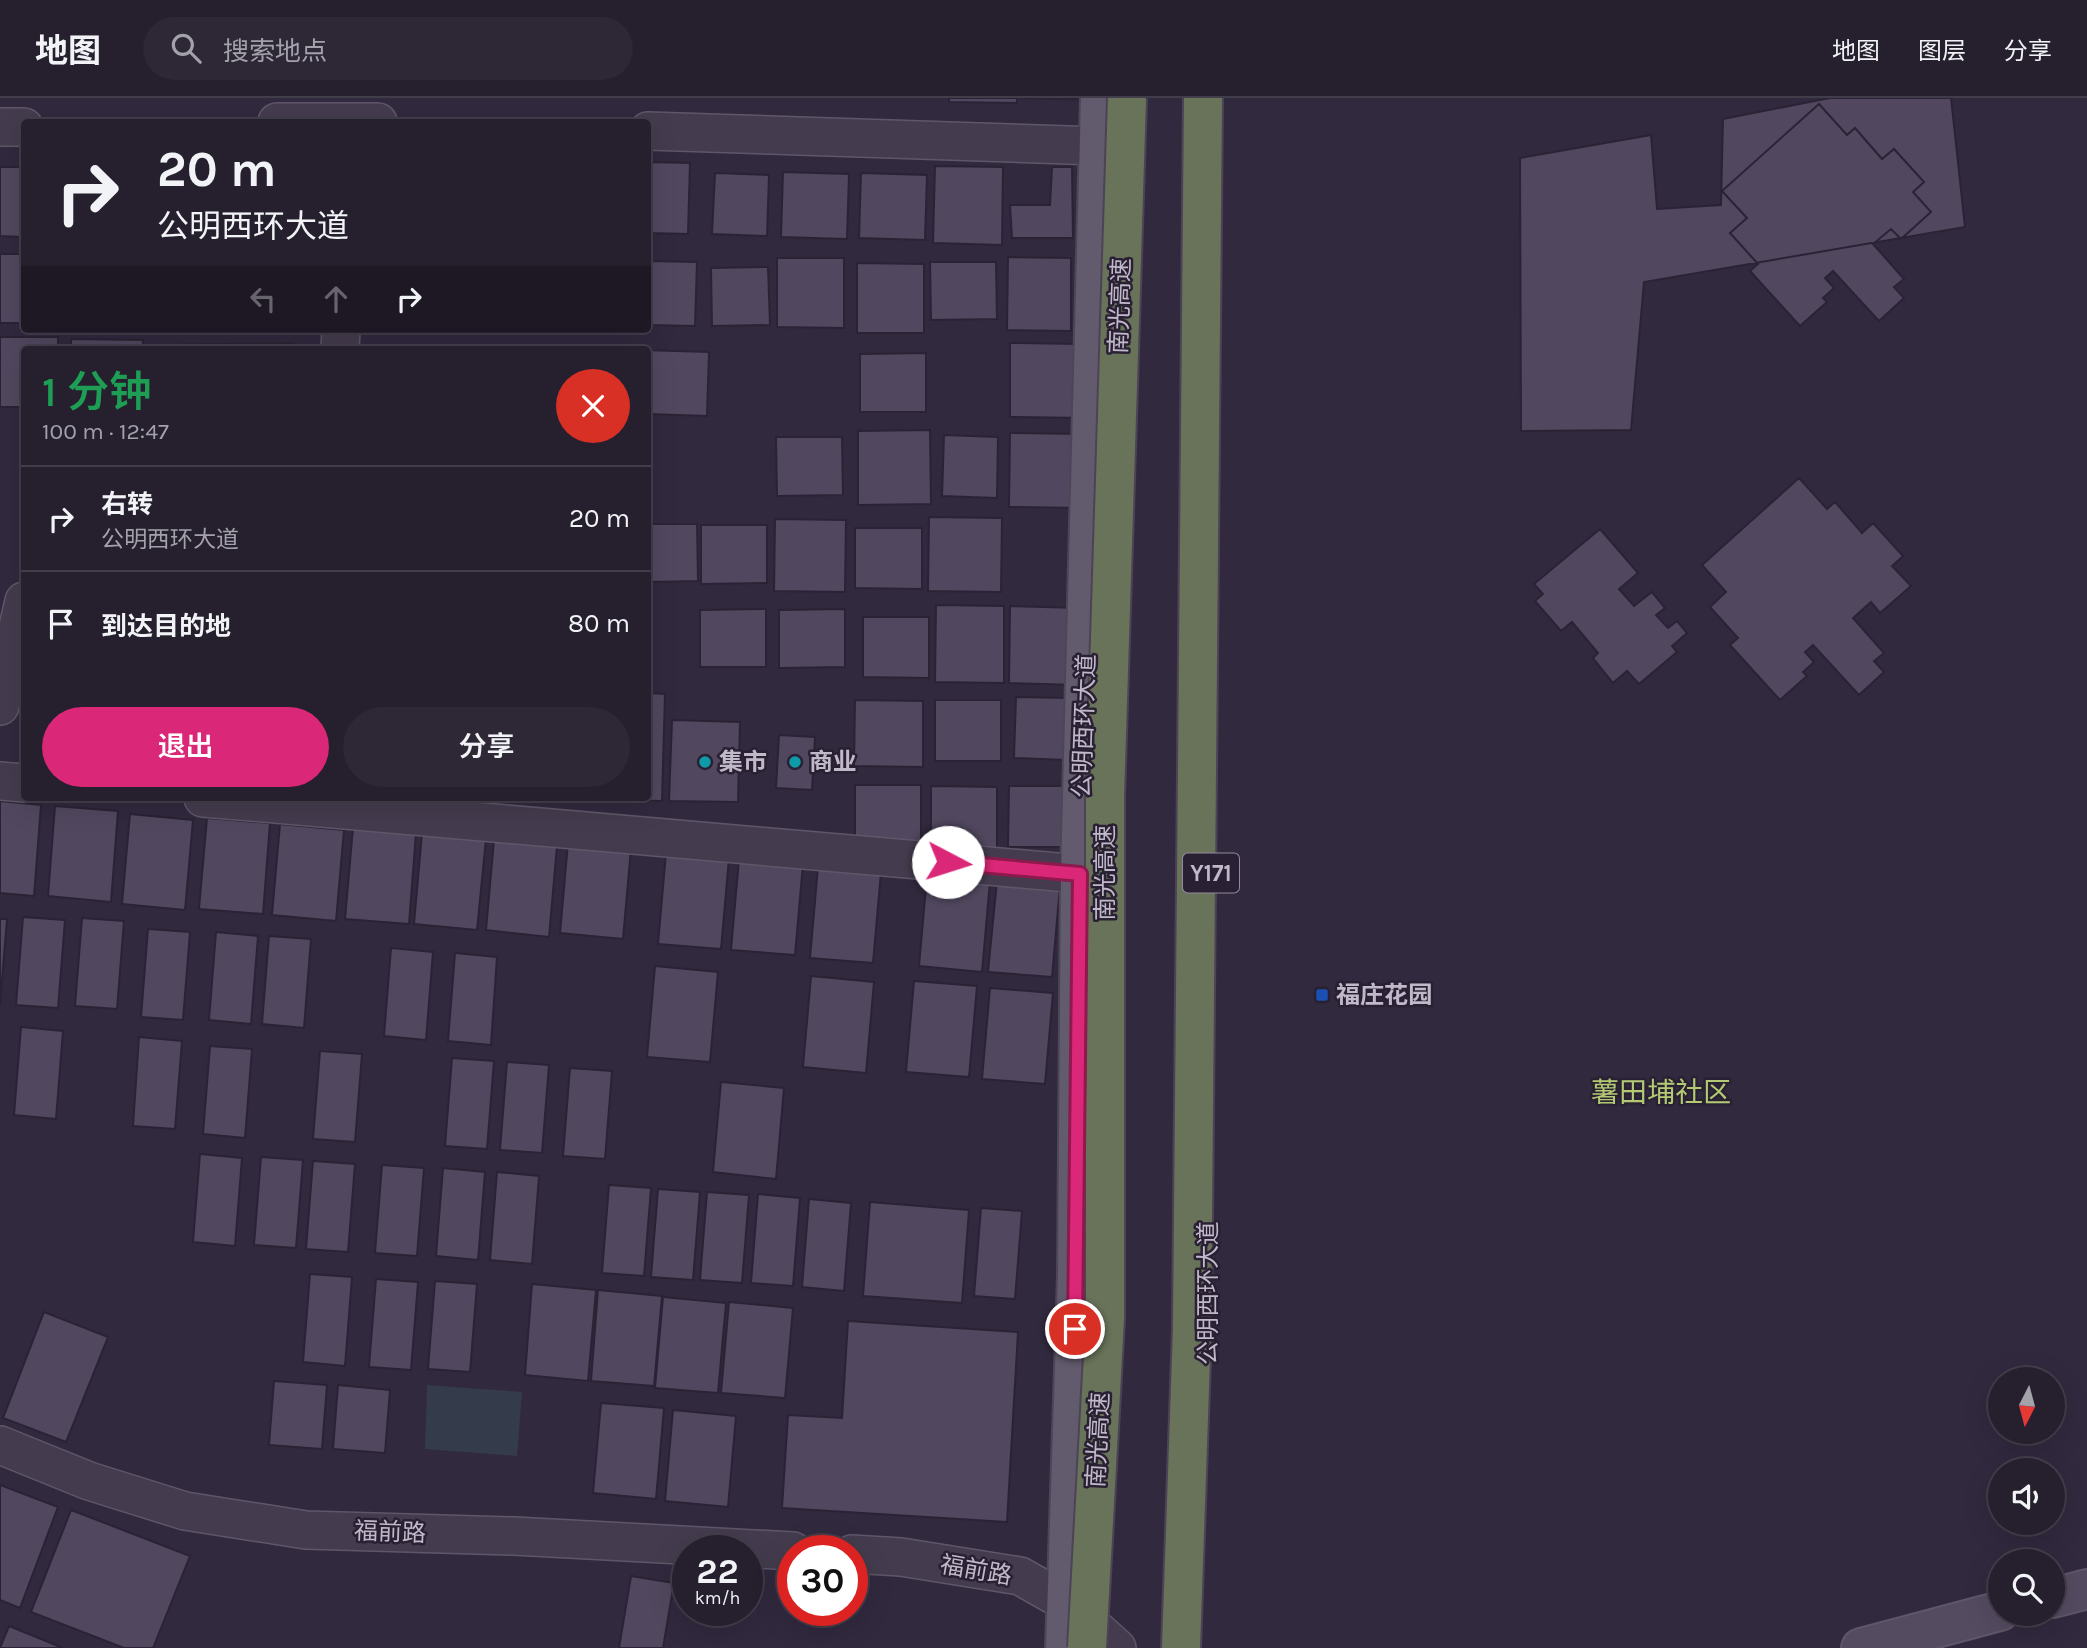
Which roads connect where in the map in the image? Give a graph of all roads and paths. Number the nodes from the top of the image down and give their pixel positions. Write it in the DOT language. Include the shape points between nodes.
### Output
graph roads {
  1 [pos="1100,98"];
  2 [pos="1126,98"];
  3 [pos="1203,98"];
  4 [pos="1216,98"];
  5 [pos="353,116"];
  6 [pos="315,119"];
  7 [pos="0,127"];
  8 [pos="21,127"];
  9 [pos="651,131"];
  10 [pos="1099,146"];
  11 [pos="21,613"];
  12 [pos="2,691"];
  13 [pos="0,781"];
  14 [pos="21,783"];
  15 [pos="274,801"];
  16 [pos="322,803"];
  17 [pos="1080,874"];
  18 [pos="0,1445"];
  19 [pos="777,1550"];
  20 [pos="868,1556"];
  21 [pos="2087,1589"];
  22 [pos="2065,1595"];
  23 [pos="1066,1602"];
  24 [pos="1988,1614"];
  25 [pos="1065,1648"];
  26 [pos="1087,1648"];
  27 [pos="1117,1648"];
  28 [pos="1181,1648"];
  29 [pos="1197,1648"];
  30 [pos="1861,1648"];
  1 -- 10 [label="main road, 公明西环大道"];
  2 -- 26 [label="highway, 南光高速, bridge" via="1105,797 1105,1319"];
  3 -- 28 [label="highway" via="1192,1329"];
  4 -- 29 [label="main road, 公明西环大道 / Y171" via="1207,1406"];
  5 -- 6 [label="street"];
  7 -- 8 [label="street"];
  9 -- 10 [label="street"];
  10 -- 17 [label="main road, 公明西环大道"];
  11 -- 12 [label="street"];
  13 -- 14 [label="street"];
  15 -- 16 [label="street"];
  16 -- 17 [label="street"];
  17 -- 23 [label="main road, 公明西环大道" via="1077,1275"];
  18 -- 19 [label="street, 福前路" via="89,1481 185,1511 306,1530"];
  20 -- 23 [label="street, 福前路" via="1020,1576"];
  21 -- 22 [label="street"];
  23 -- 25 [label="main road, 公明西环大道"];
  23 -- 27 [label="street, 福前路"];
  24 -- 30 [label="street"];
}
